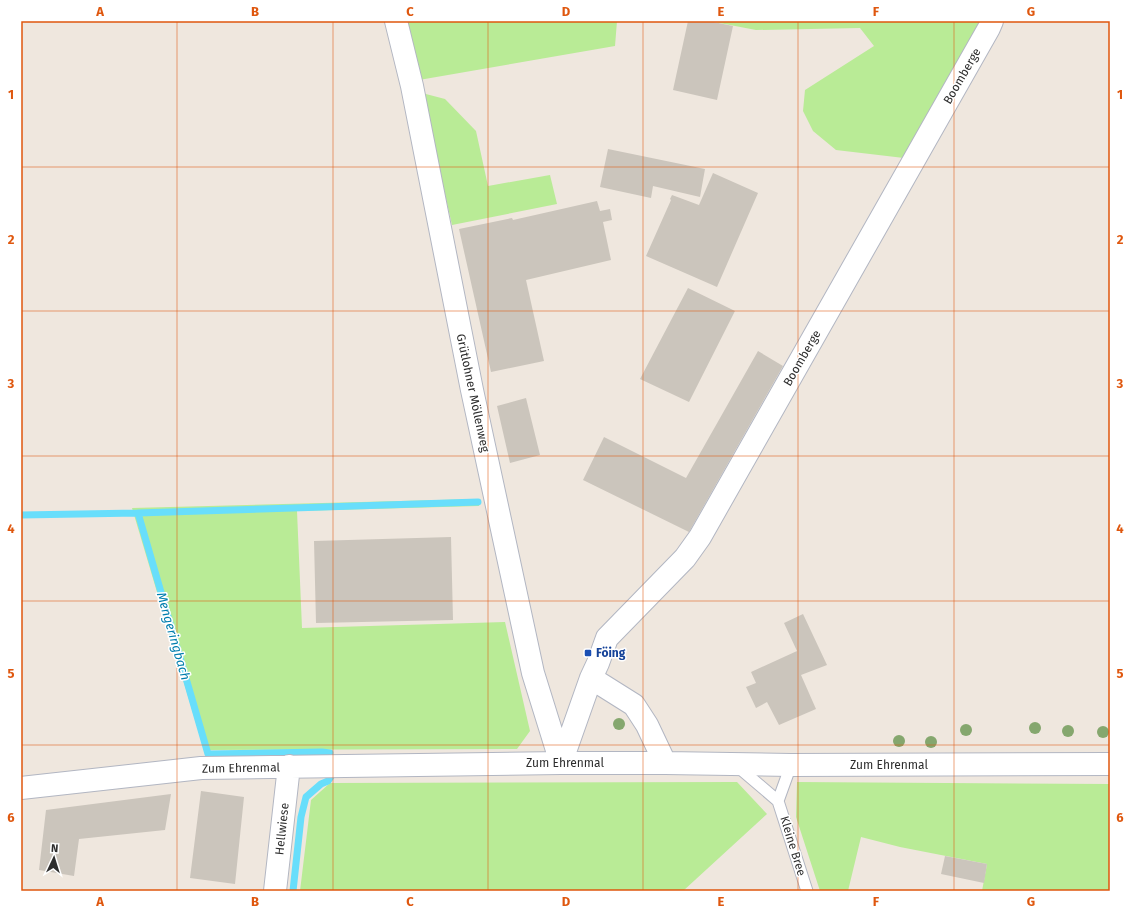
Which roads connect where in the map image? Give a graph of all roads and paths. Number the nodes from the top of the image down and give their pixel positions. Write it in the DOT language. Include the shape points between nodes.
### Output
graph roads {
  1 [pos="396,21"];
  2 [pos="992,21"];
  3 [pos="590,678"];
  4 [pos="561,763"];
  5 [pos="665,763"];
  6 [pos="735,764"];
  7 [pos="1110,764"];
  8 [pos="791,765"];
  9 [pos="289,766"];
  10 [pos="21,788"];
  11 [pos="778,801"];
  12 [pos="275,891"];
  13 [pos="807,891"];
  1 -- 4 [label="street, Grütlohner Möllenweg" via="533,674"];
  2 -- 3 [label="street, Boomberge" via="700,537 685,558 607,638"];
  3 -- 4 [label="street, Boomberge"];
  3 -- 5 [label="street" via="634,705 647,725"];
  4 -- 5 [label="street, Zum Ehrenmal"];
  4 -- 9 [label="street, Zum Ehrenmal"];
  5 -- 6 [label="street, Zum Ehrenmal"];
  6 -- 8 [label="street, Zum Ehrenmal"];
  6 -- 11 [label="lane, Kleine Bree"];
  7 -- 8 [label="street, Zum Ehrenmal"];
  8 -- 11 [label="lane, Kleine Bree"];
  9 -- 10 [label="street, Zum Ehrenmal" via="201,768"];
  9 -- 12 [label="street, Hellwiese"];
  11 -- 13 [label="lane, Kleine Bree"];
}
